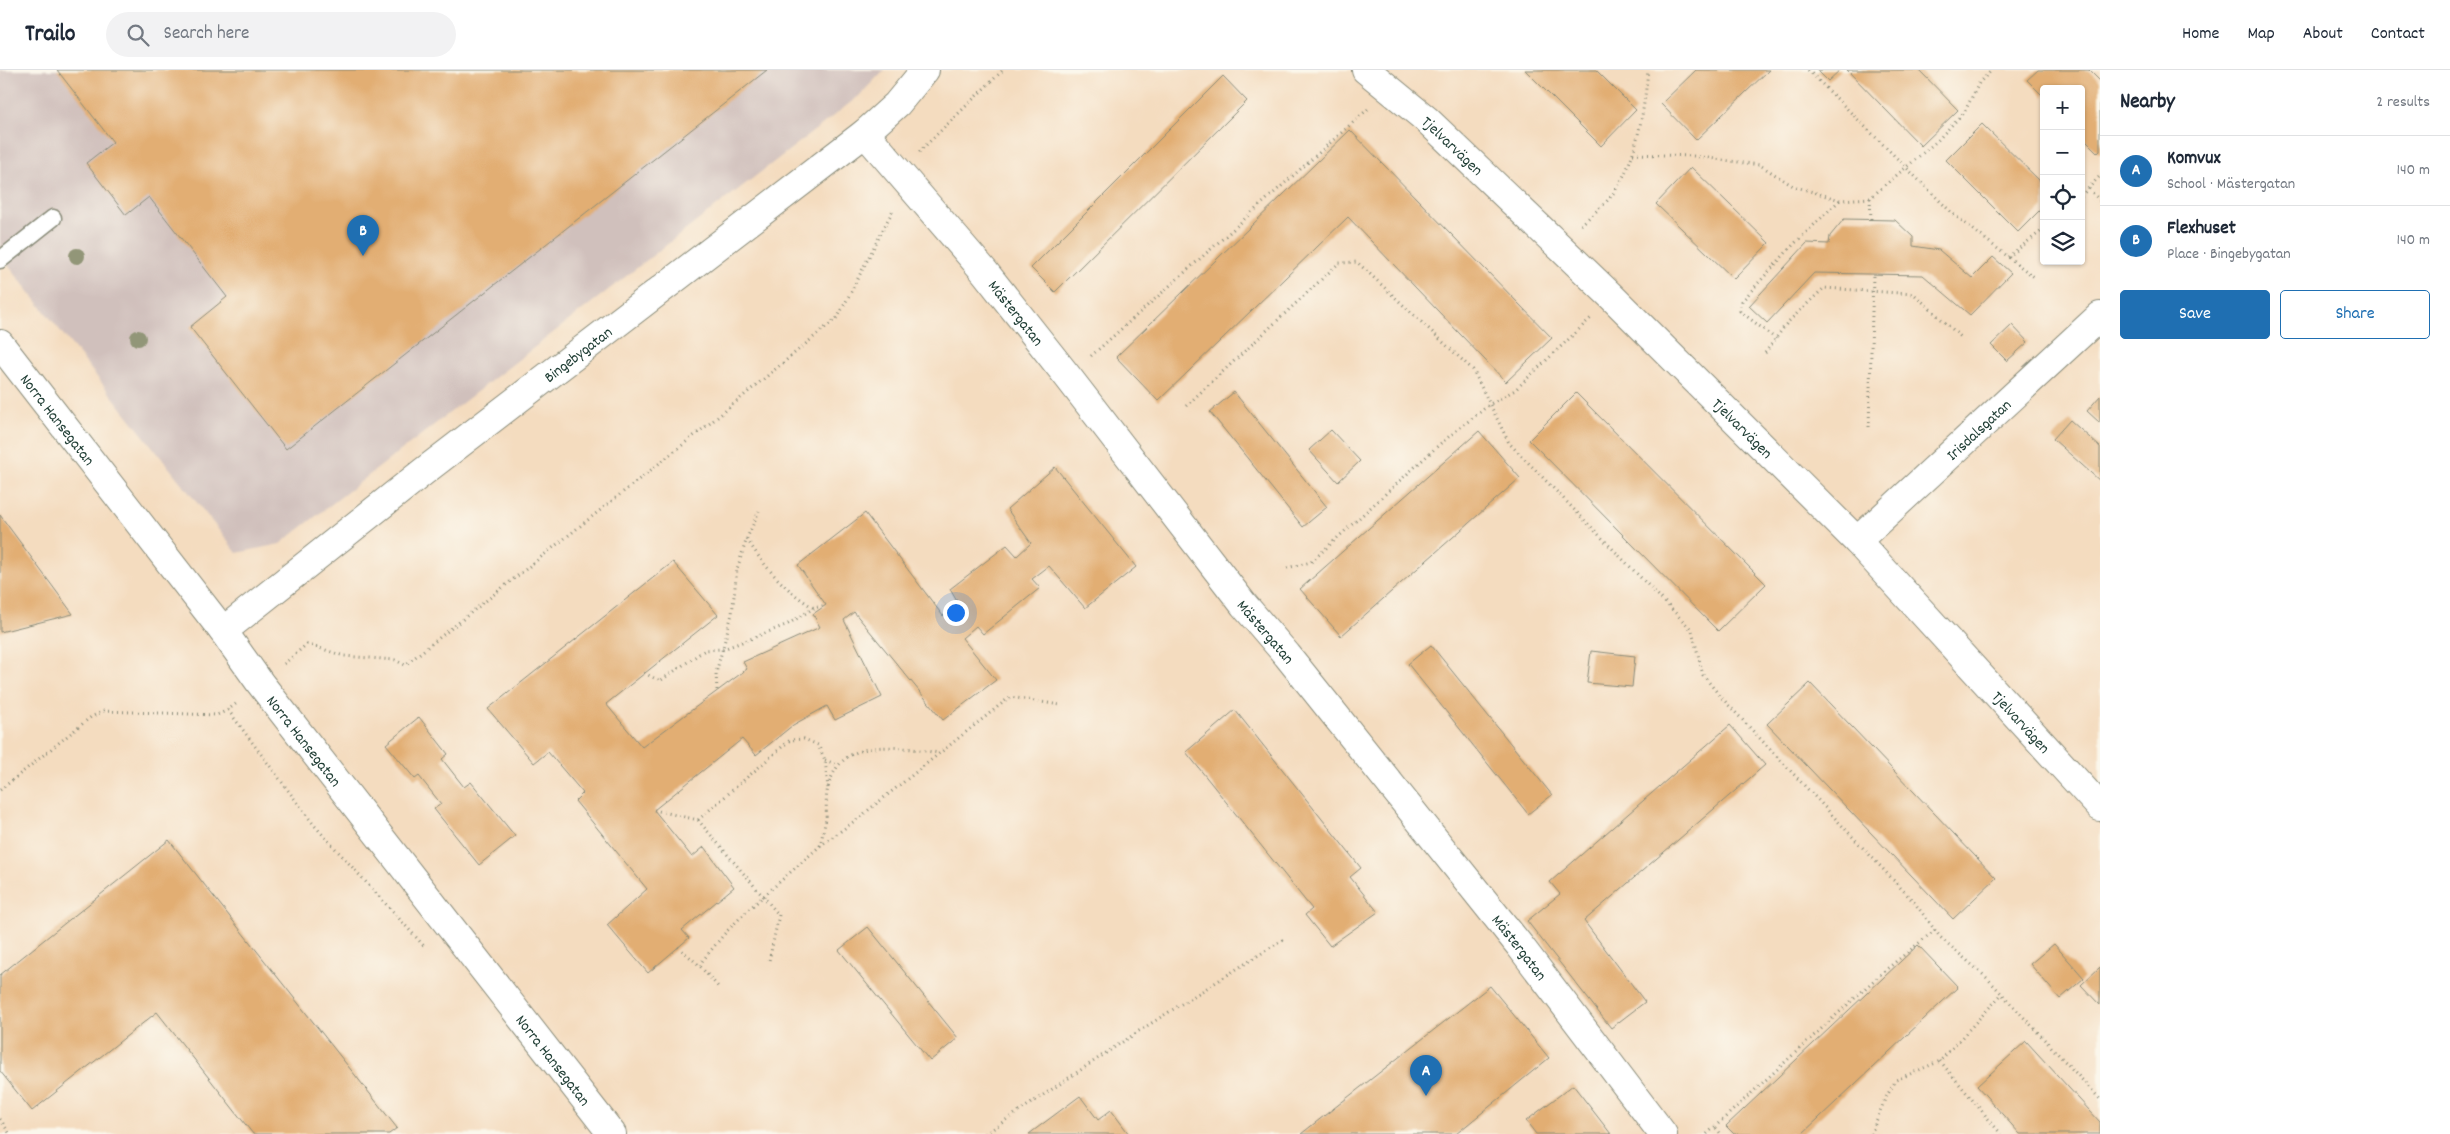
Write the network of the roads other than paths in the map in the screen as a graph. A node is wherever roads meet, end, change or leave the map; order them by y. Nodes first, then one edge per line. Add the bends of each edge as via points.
1 (925, 70) edge
2 (1366, 70) edge
3 (865, 132) junction
4 (53, 218) dead end
5 (0, 260) edge
6 (2100, 316) edge
7 (0, 344) edge
8 (1857, 541) junction
9 (223, 631) junction
10 (2100, 807) edge
11 (612, 1134) edge
12 (1663, 1134) edge

1 - 3 street, Bingebygatan via 897,104
2 - 8 street, Tjelvarvägen via 1427,120 1612,297
3 - 9 street, Bingebygatan via 423,472
3 - 12 street, Mästergatan via 984,271 1068,376 1244,605 1520,946
4 - 5 lane
6 - 8 street, Irisdalsgatan
7 - 9 street, Norra Hansegatan
8 - 10 street, Tjelvarvägen
9 - 11 street, Norra Hansegatan via 260,684

